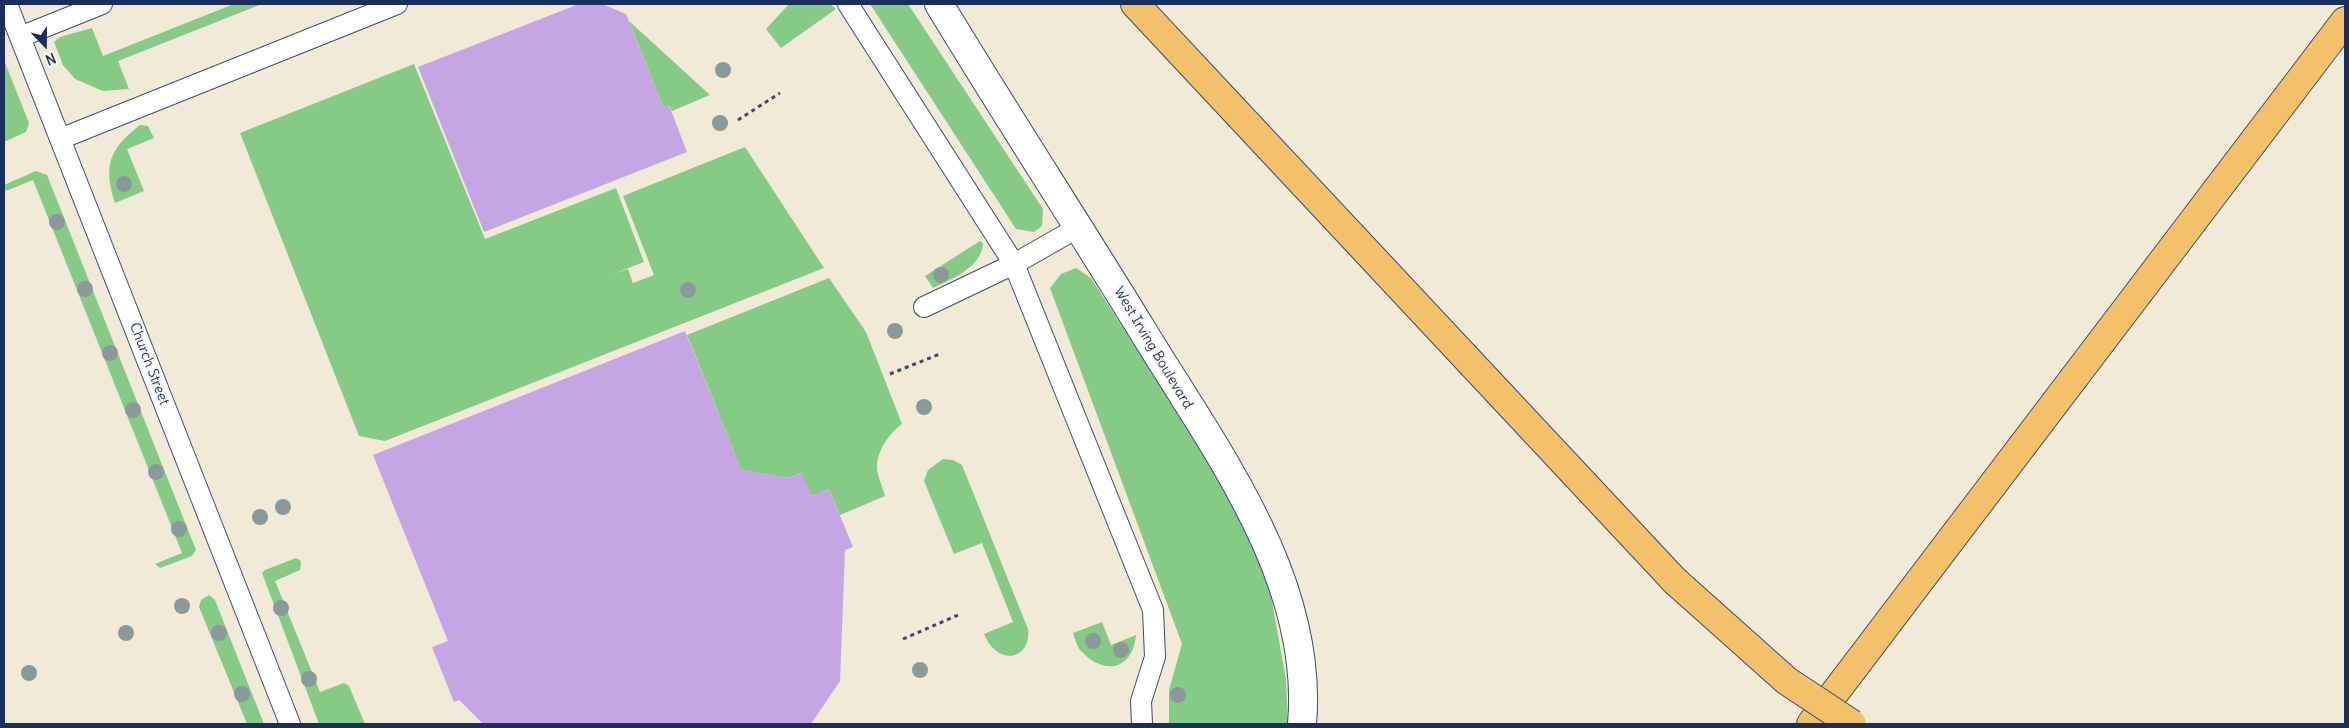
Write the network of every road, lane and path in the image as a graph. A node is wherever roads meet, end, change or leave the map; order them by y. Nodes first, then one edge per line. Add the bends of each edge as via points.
1 (7, 4) edge
2 (102, 4) edge
3 (397, 4) edge
4 (848, 4) edge
5 (939, 4) edge
6 (1135, 4) edge
7 (2345, 21) edge
8 (20, 37) junction
9 (780, 93) dead end
10 (738, 120) dead end
11 (60, 139) junction
12 (1079, 227) junction
13 (1014, 264) junction
14 (924, 307) dead end
15 (942, 353) dead end
16 (890, 374) dead end
17 (958, 616) dead end
18 (903, 639) dead end
19 (1302, 721) edge
20 (290, 724) edge
21 (1142, 724) edge
22 (1811, 724) edge
23 (1852, 724) edge

1 - 8 lane, Church Street
2 - 8 lane
3 - 11 lane
4 - 13 lane
5 - 12 street, West Irving Boulevard
6 - 23 highway, bridge via 1675,581 1787,681
7 - 22 highway
8 - 11 lane, Church Street
9 - 10 path
11 - 20 lane, Church Street
12 - 13 lane
12 - 19 street, West Irving Boulevard via 1247,502 1265,541 1283,586 1296,636 1303,678
13 - 14 lane
13 - 21 lane via 1154,610 1155,657 1140,701
15 - 16 path
17 - 18 path

